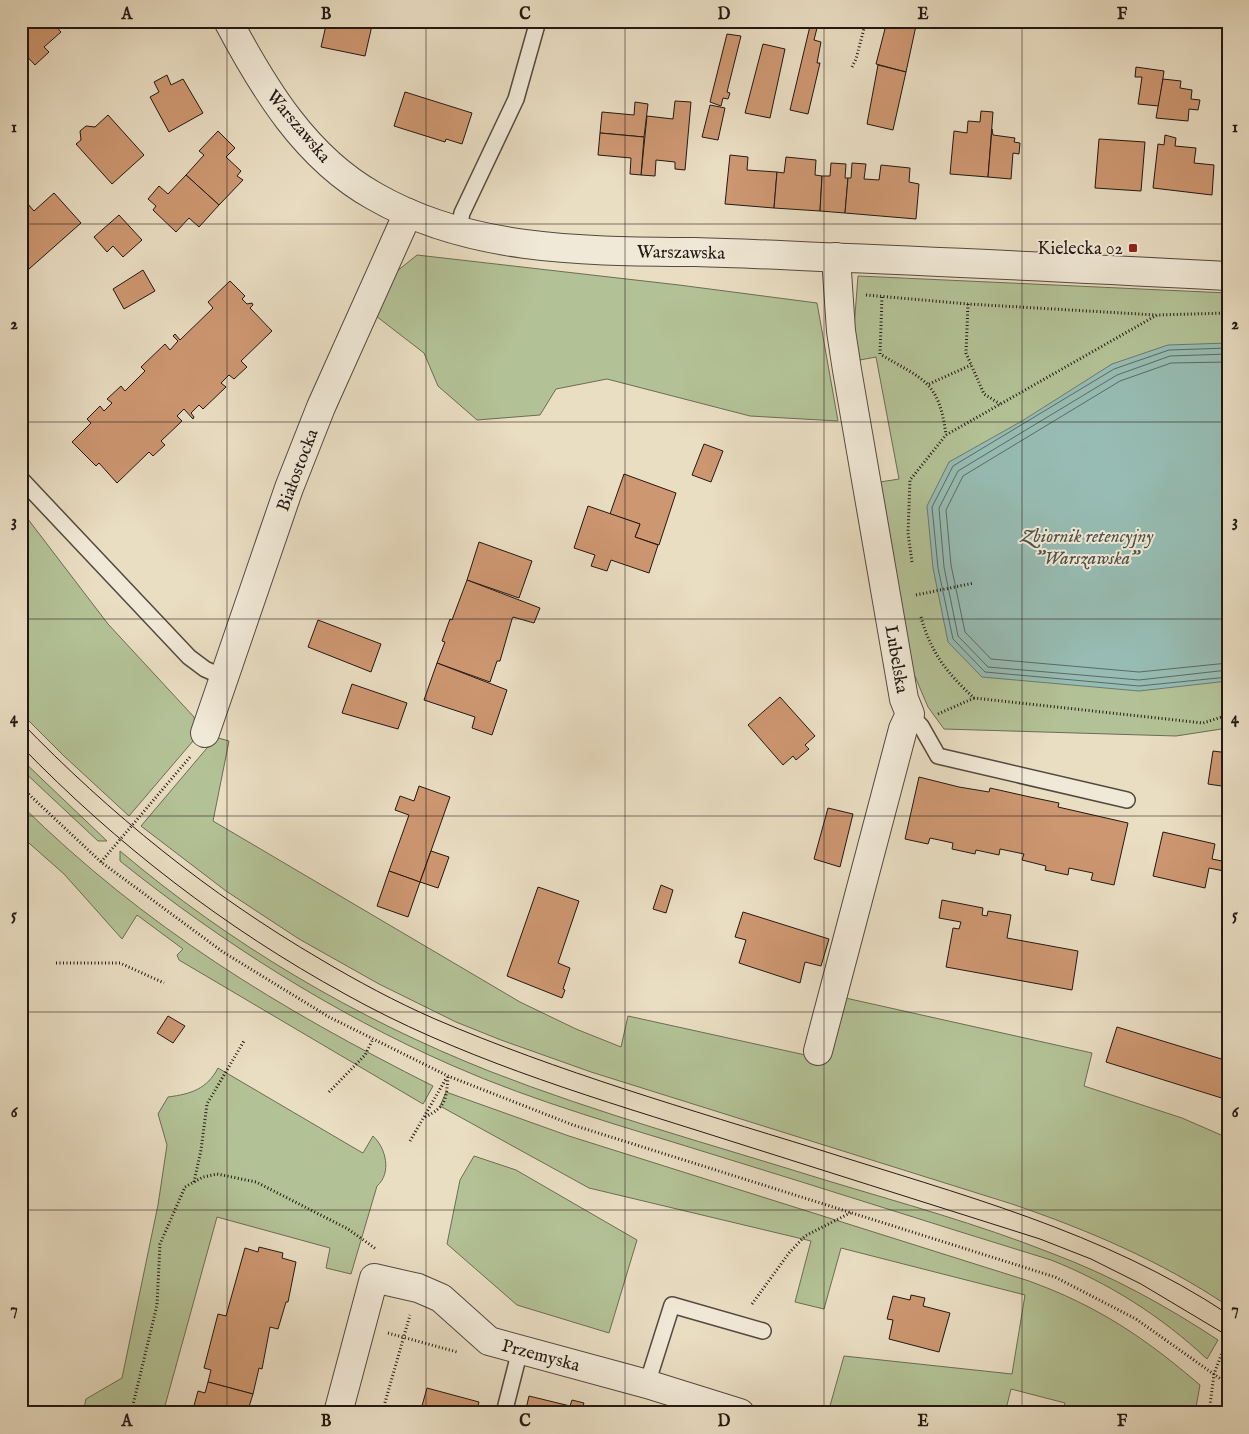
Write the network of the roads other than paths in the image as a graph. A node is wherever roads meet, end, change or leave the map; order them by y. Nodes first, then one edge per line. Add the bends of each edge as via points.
1 (228, 21) edge
2 (538, 21) edge
3 (408, 213) junction
4 (458, 232) junction
5 (836, 257) junction
6 (1228, 276) edge
7 (21, 479) edge
8 (225, 678) junction
9 (910, 714) junction
10 (204, 733) road end
11 (1127, 800) dead end
12 (818, 1051) dead end
13 (764, 1331) dead end
14 (520, 1350) junction
15 (647, 1384) junction
16 (338, 1413) edge
17 (504, 1413) edge
18 (740, 1413) edge

1 - 3 street, Warszawska via 273,98 323,159 370,194
2 - 4 lane via 516,99 462,213
3 - 4 street, Warszawska
3 - 8 street, Białostocka via 296,470
4 - 5 street, Warszawska via 550,246
5 - 6 street, Warszawska
5 - 9 street, Lubelska via 847,370 904,700
7 - 8 lane via 189,656 205,669
8 - 10 street, Białostocka
9 - 11 lane via 938,756
9 - 12 street, Lubelska via 903,730
13 - 15 lane via 672,1305
14 - 15 street, Przemyska
14 - 16 street, Przemyska via 489,1342 441,1298 418,1288 374,1278
14 - 17 lane
15 - 18 street, Przemyska

